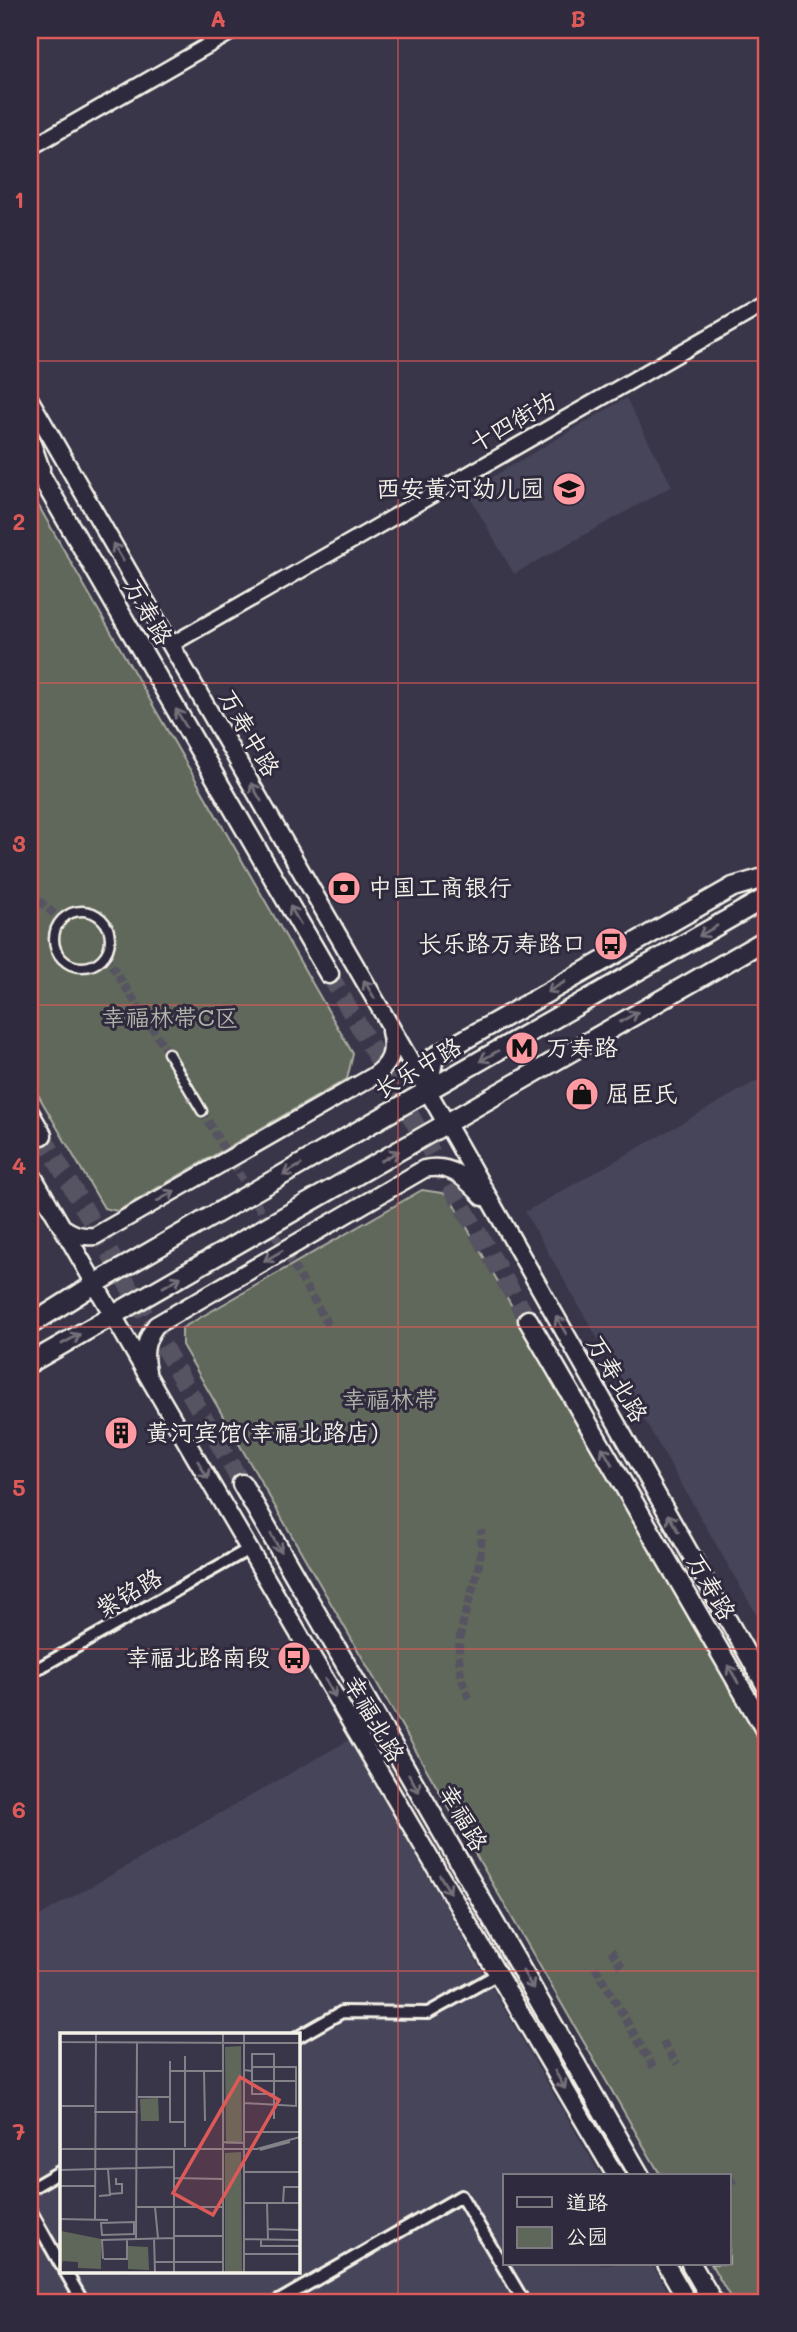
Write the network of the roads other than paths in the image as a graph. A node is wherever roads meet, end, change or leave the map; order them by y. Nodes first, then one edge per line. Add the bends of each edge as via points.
1 (235, 30) edge
2 (30, 148) edge
3 (767, 303) edge
4 (30, 400) edge
5 (30, 438) edge
6 (30, 457) edge
7 (48, 488) junction
8 (172, 644) junction
9 (767, 877) edge
10 (767, 897) edge
11 (55, 932) joint
12 (767, 939) edge
13 (329, 974) tunnel mouth
14 (389, 1024) junction
15 (168, 1054) tunnel mouth
16 (427, 1091) junction
17 (202, 1111) tunnel mouth
18 (30, 1114) edge
19 (446, 1123) junction
20 (42, 1135) tunnel mouth
21 (30, 1171) edge
22 (496, 1211) junction
23 (61, 1226) junction
24 (95, 1284) junction
25 (48, 1313) junction
26 (113, 1316) junction
27 (30, 1317) edge
28 (528, 1320) tunnel mouth
29 (30, 1325) edge
30 (30, 1363) edge
31 (149, 1378) junction
32 (242, 1484) tunnel mouth
33 (249, 1549) junction
34 (30, 1673) edge
35 (767, 1689) edge
36 (767, 1733) edge
37 (498, 1974) junction
38 (299, 2036) edge
39 (60, 2172) edge
40 (615, 2174) edge
41 (639, 2174) edge
42 (30, 2189) edge
43 (30, 2210) edge
44 (60, 2263) edge
45 (667, 2266) edge
46 (692, 2266) edge
47 (66, 2272) edge
48 (83, 2302) edge
49 (276, 2302) edge
50 (524, 2302) edge
51 (688, 2302) edge
52 (713, 2302) edge

1 - 2 street
3 - 8 street, 十四街坊
8 -> 4 main road, 万寿中路
5 - 7 main road
6 - 7 main road, 万寿路
13 -> 7 main road, 万寿路
14 -> 8 main road, 万寿中路
9 -> 16 main road via 733,887 435,1056
10 -> 16 main road, 长乐中路
11 - 11 street via 56,951 71,965 90,966 110,948 106,922 91,911 65,915
19 -> 12 main road
14 - 16 main road, 万寿中路
23 -> 14 main road via 83,1237 94,1236 372,1077 392,1056
15 - 17 street
16 - 19 main road, 万寿北路
16 -> 24 main road, 长乐中路
18 - 20 main road
19 - 22 main road, 万寿北路
26 -> 19 main road
21 - 23 main road, 幸福北路
22 -> 31 main road via 448,1168 424,1169 156,1325 145,1347
35 -> 22 main road, 万寿北路
23 - 24 main road, 幸福北路
24 - 25 main road, 长乐中路
24 - 26 main road, 幸福北路
25 - 27 street
25 - 29 main road, 长乐中路
30 -> 26 main road
26 - 31 main road, 幸福北路
36 -> 28 main road, 万寿路
31 -> 33 main road, 幸福北路
32 -> 41 main road, 幸福路
33 - 34 street, 紫铭路
33 -> 37 main road, 幸福北路
37 - 38 street via 428,2013 342,2012
37 -> 40 main road, 幸福北路
39 - 42 street
43 - 44 street
45 - 51 main road
46 - 52 main road
47 - 48 street
49 - 50 street via 461,2196

